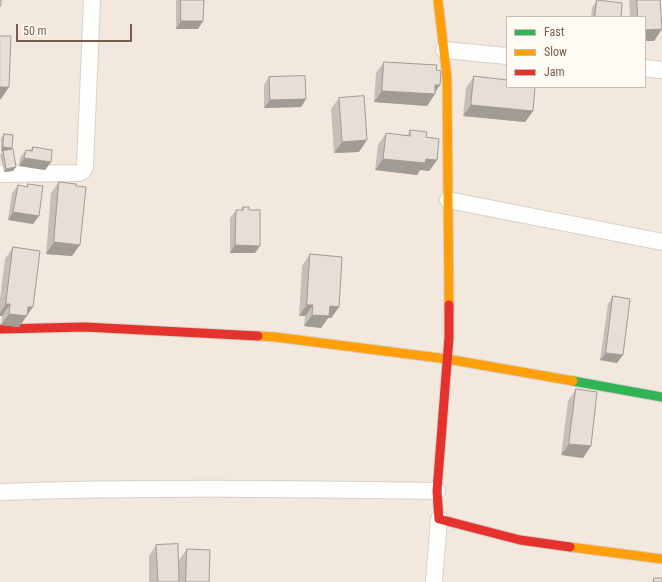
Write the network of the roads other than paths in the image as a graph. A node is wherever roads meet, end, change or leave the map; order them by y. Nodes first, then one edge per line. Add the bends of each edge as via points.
1 (92, 0) edge
2 (438, 0) edge
3 (444, 50) junction
4 (506, 56) edge
5 (646, 68) edge
6 (662, 70) edge
7 (0, 174) edge
8 (448, 200) junction
9 (662, 242) edge
10 (0, 329) edge
11 (447, 359) junction
12 (662, 397) edge
13 (437, 491) junction
14 (0, 492) edge
15 (439, 519) junction
16 (662, 559) edge
17 (434, 582) edge

1 - 7 street via 83,171
2 - 3 street
3 - 4 street
3 - 8 street via 447,78
5 - 6 street
8 - 9 street
8 - 11 street
10 - 11 street via 85,327 275,336
11 - 12 street
11 - 13 street
13 - 14 street via 102,489
13 - 15 street
15 - 16 street via 520,540
15 - 17 street

